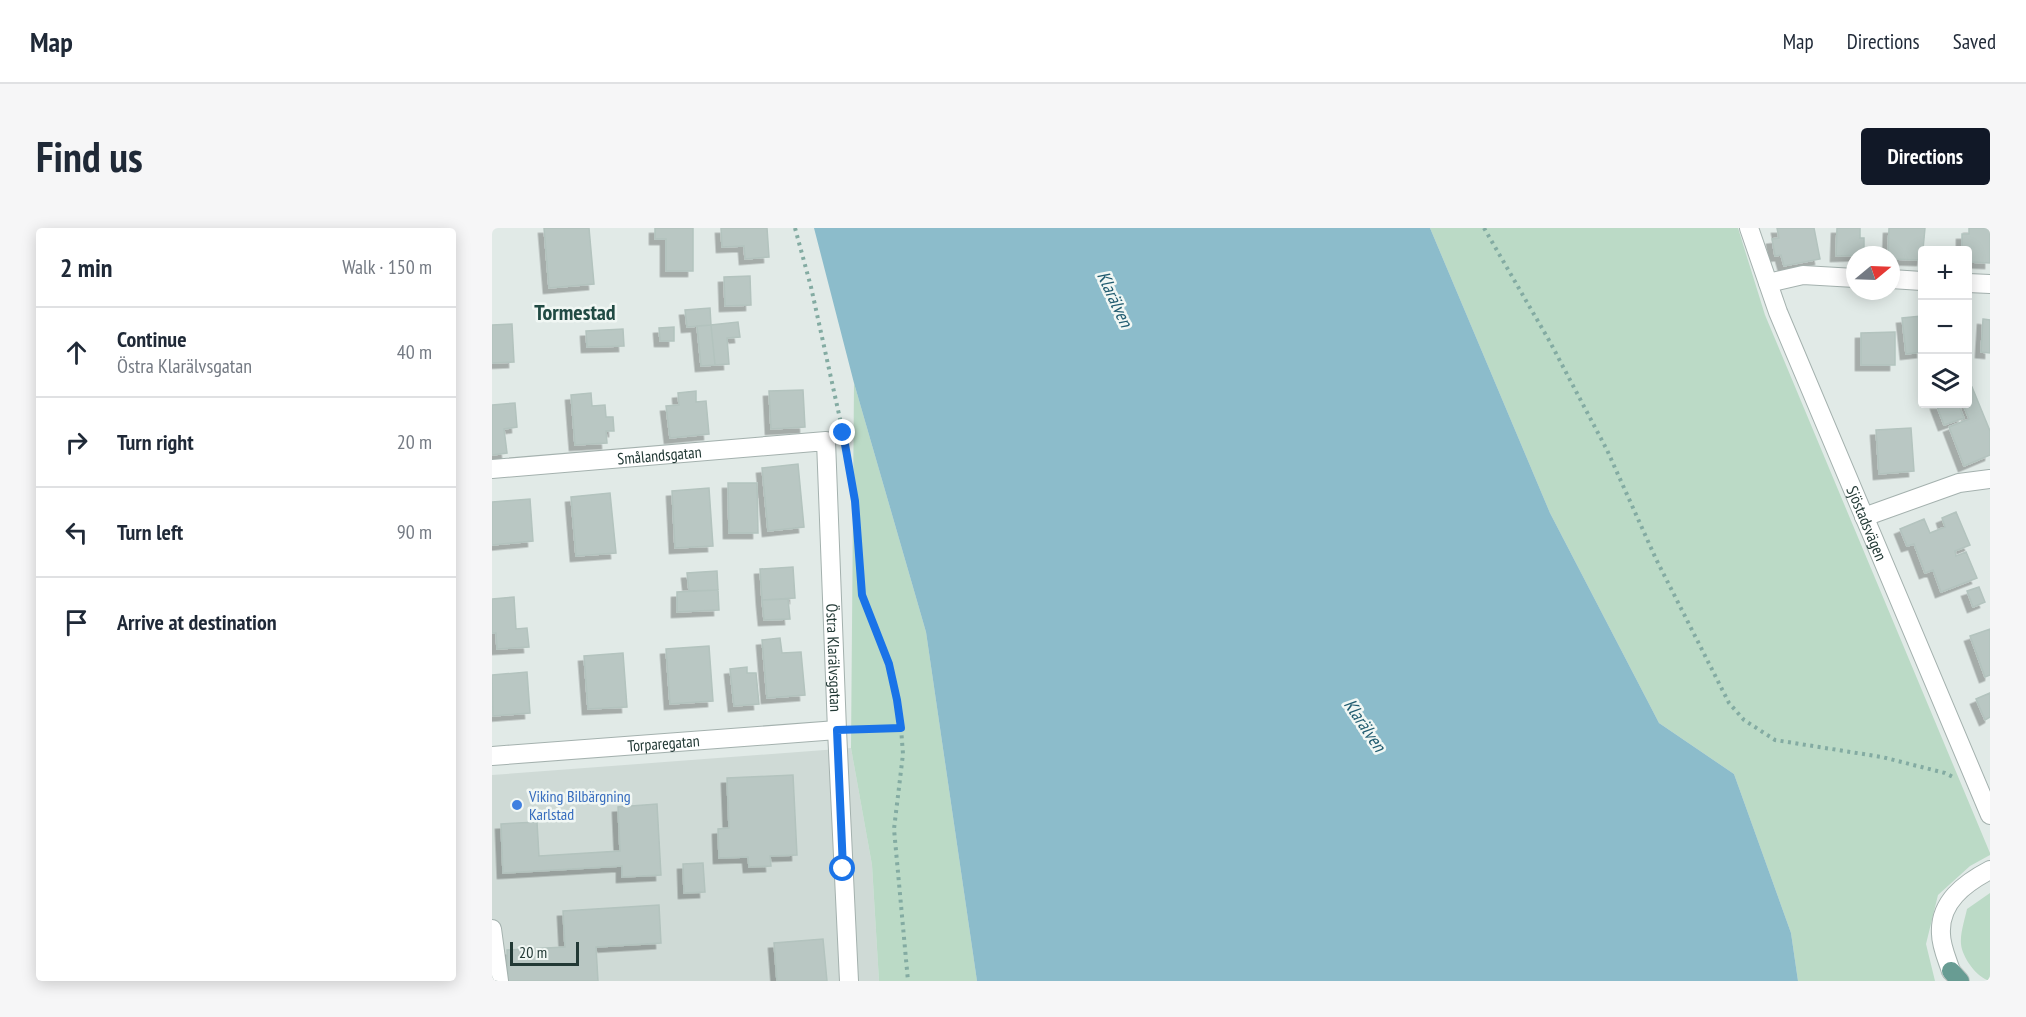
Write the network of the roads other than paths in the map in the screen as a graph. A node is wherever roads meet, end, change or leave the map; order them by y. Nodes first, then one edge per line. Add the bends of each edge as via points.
1 (1749, 228) edge
2 (1846, 277) edge
3 (1900, 280) edge
4 (1918, 281) edge
5 (1768, 283) junction
6 (1972, 283) edge
7 (1990, 284) edge
8 (826, 441) joint
9 (492, 469) edge
10 (1990, 479) edge
11 (1864, 517) junction
12 (837, 730) junction
13 (492, 756) edge
14 (1990, 815) edge
15 (1990, 870) edge
16 (492, 929) edge
17 (1954, 978) edge
18 (499, 981) edge
19 (849, 981) edge

1 - 5 street, Sjöstadsvägen
2 - 5 street via 1803,275
3 - 4 street
5 - 11 street, Sjöstadsvägen
6 - 7 street
8 - 9 street, Smålandsgatan
8 - 12 street, Östra Klarälvsgatan
10 - 11 street via 1959,483
11 - 14 street, Sjöstadsvägen
12 - 13 street, Torparegatan
12 - 19 street, Östra Klarälvsgatan
15 - 17 street via 1964,885 1944,911 1940,932
16 - 18 street

